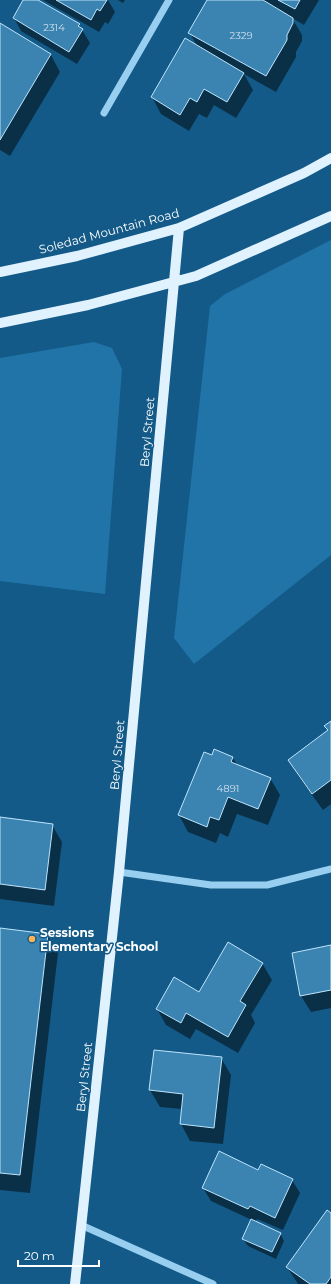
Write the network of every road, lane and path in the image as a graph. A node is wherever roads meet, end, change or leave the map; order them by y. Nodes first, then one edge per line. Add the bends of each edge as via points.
1 (169, 0) edge
2 (104, 113) dead end
3 (331, 158) edge
4 (331, 216) edge
5 (179, 228) junction
6 (0, 272) edge
7 (174, 282) junction
8 (0, 323) edge
9 (331, 869) edge
10 (119, 872) junction
11 (81, 1225) junction
12 (74, 1284) edge
13 (213, 1284) edge

1 - 2 street
3 - 5 main road, Soledad Mountain Road via 304,173
4 - 7 main road via 196,276
5 - 6 main road, Soledad Mountain Road via 77,256
5 - 7 main road, Beryl Street
7 - 8 main road via 88,305
7 - 10 main road, Beryl Street
9 - 10 street via 267,885 211,885
10 - 11 main road, Beryl Street
11 - 12 main road, Beryl Street
11 - 13 street

